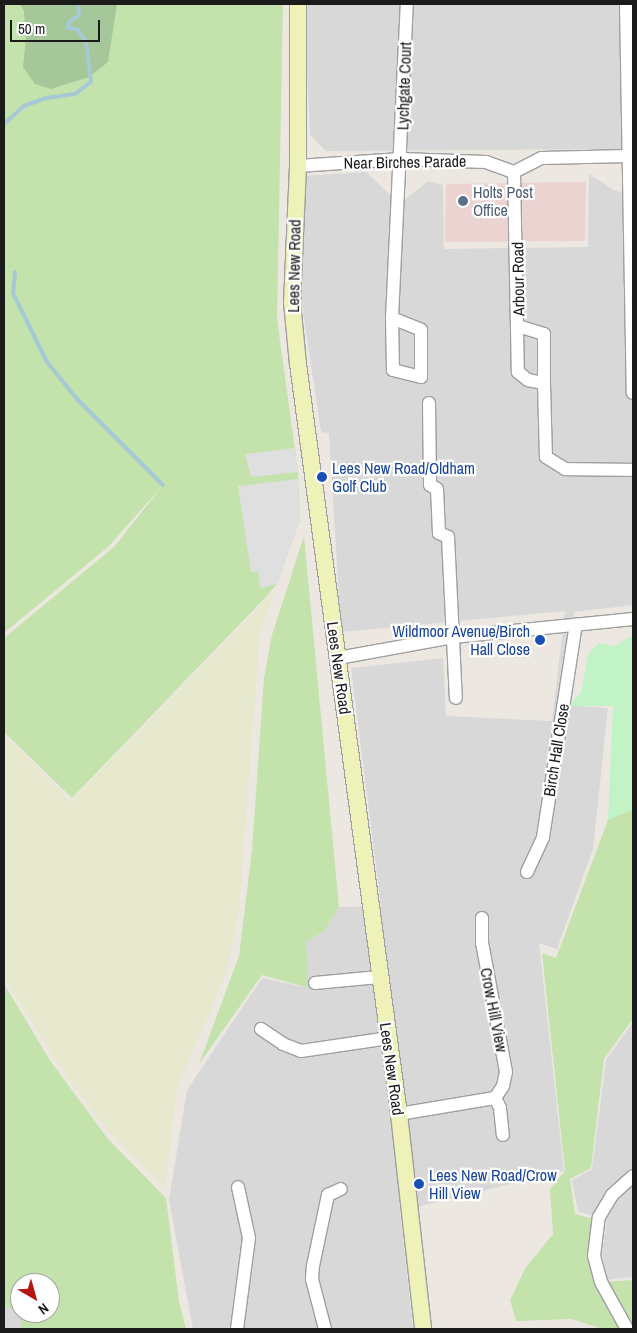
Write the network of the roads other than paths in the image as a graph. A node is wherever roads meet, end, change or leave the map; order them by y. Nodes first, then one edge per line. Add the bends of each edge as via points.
1 (298, 4) edge
2 (407, 4) edge
3 (626, 4) edge
4 (628, 156) junction
5 (401, 159) junction
6 (298, 166) junction
7 (514, 172) junction
8 (631, 211) edge
9 (631, 238) edge
10 (392, 318) junction
11 (518, 326) junction
12 (544, 383) junction
13 (633, 393) edge
14 (429, 403) dead end
15 (633, 470) edge
16 (633, 619) edge
17 (576, 625) junction
18 (453, 637) junction
19 (338, 658) junction
20 (456, 698) dead end
21 (527, 872) dead end
22 (482, 918) dead end
23 (379, 977) junction
24 (315, 983) dead end
25 (261, 1029) dead end
26 (389, 1038) junction
27 (495, 1098) junction
28 (399, 1114) junction
29 (503, 1135) dead end
30 (633, 1176) edge
31 (238, 1186) dead end
32 (341, 1189) dead end
33 (236, 1329) edge
34 (325, 1329) edge
35 (423, 1329) edge
36 (627, 1329) edge

1 - 6 street, Lees New Road
2 - 5 street, Lychgate Court
3 - 4 street
4 - 7 street via 542,158
4 - 8 street
5 - 6 street, Near Birches Parade
5 - 7 street, Near Birches Parade via 486,162
5 - 10 street, Lychgate Court
6 - 19 street, Lees New Road via 292,302 308,448
7 - 11 street, Arbour Road
8 - 9 street
9 - 13 street
10 - 10 street, Lychgate Court via 421,330 421,377 393,370
11 - 12 street, Arbour Road via 518,372 528,380
11 - 12 street, Arbour Road via 544,334
12 - 15 street, Arbour Road via 546,457 565,469
14 - 18 street via 430,485 437,489 439,533 448,537
16 - 17 street
17 - 18 street
17 - 21 street, Birch Hall Close via 543,837
18 - 19 street
18 - 20 street
19 - 23 street, Lees New Road
22 - 27 street, Crow Hill View via 482,943 506,1072 503,1086
23 - 24 street
23 - 26 street, Lees New Road
25 - 26 street via 283,1044 301,1051
26 - 28 street, Lees New Road
27 - 28 street
27 - 29 street via 500,1108
28 - 35 street, Lees New Road
30 - 36 street via 612,1195 599,1217 594,1256 601,1282
31 - 33 street via 248,1238
32 - 34 street via 328,1195 312,1266 312,1279

